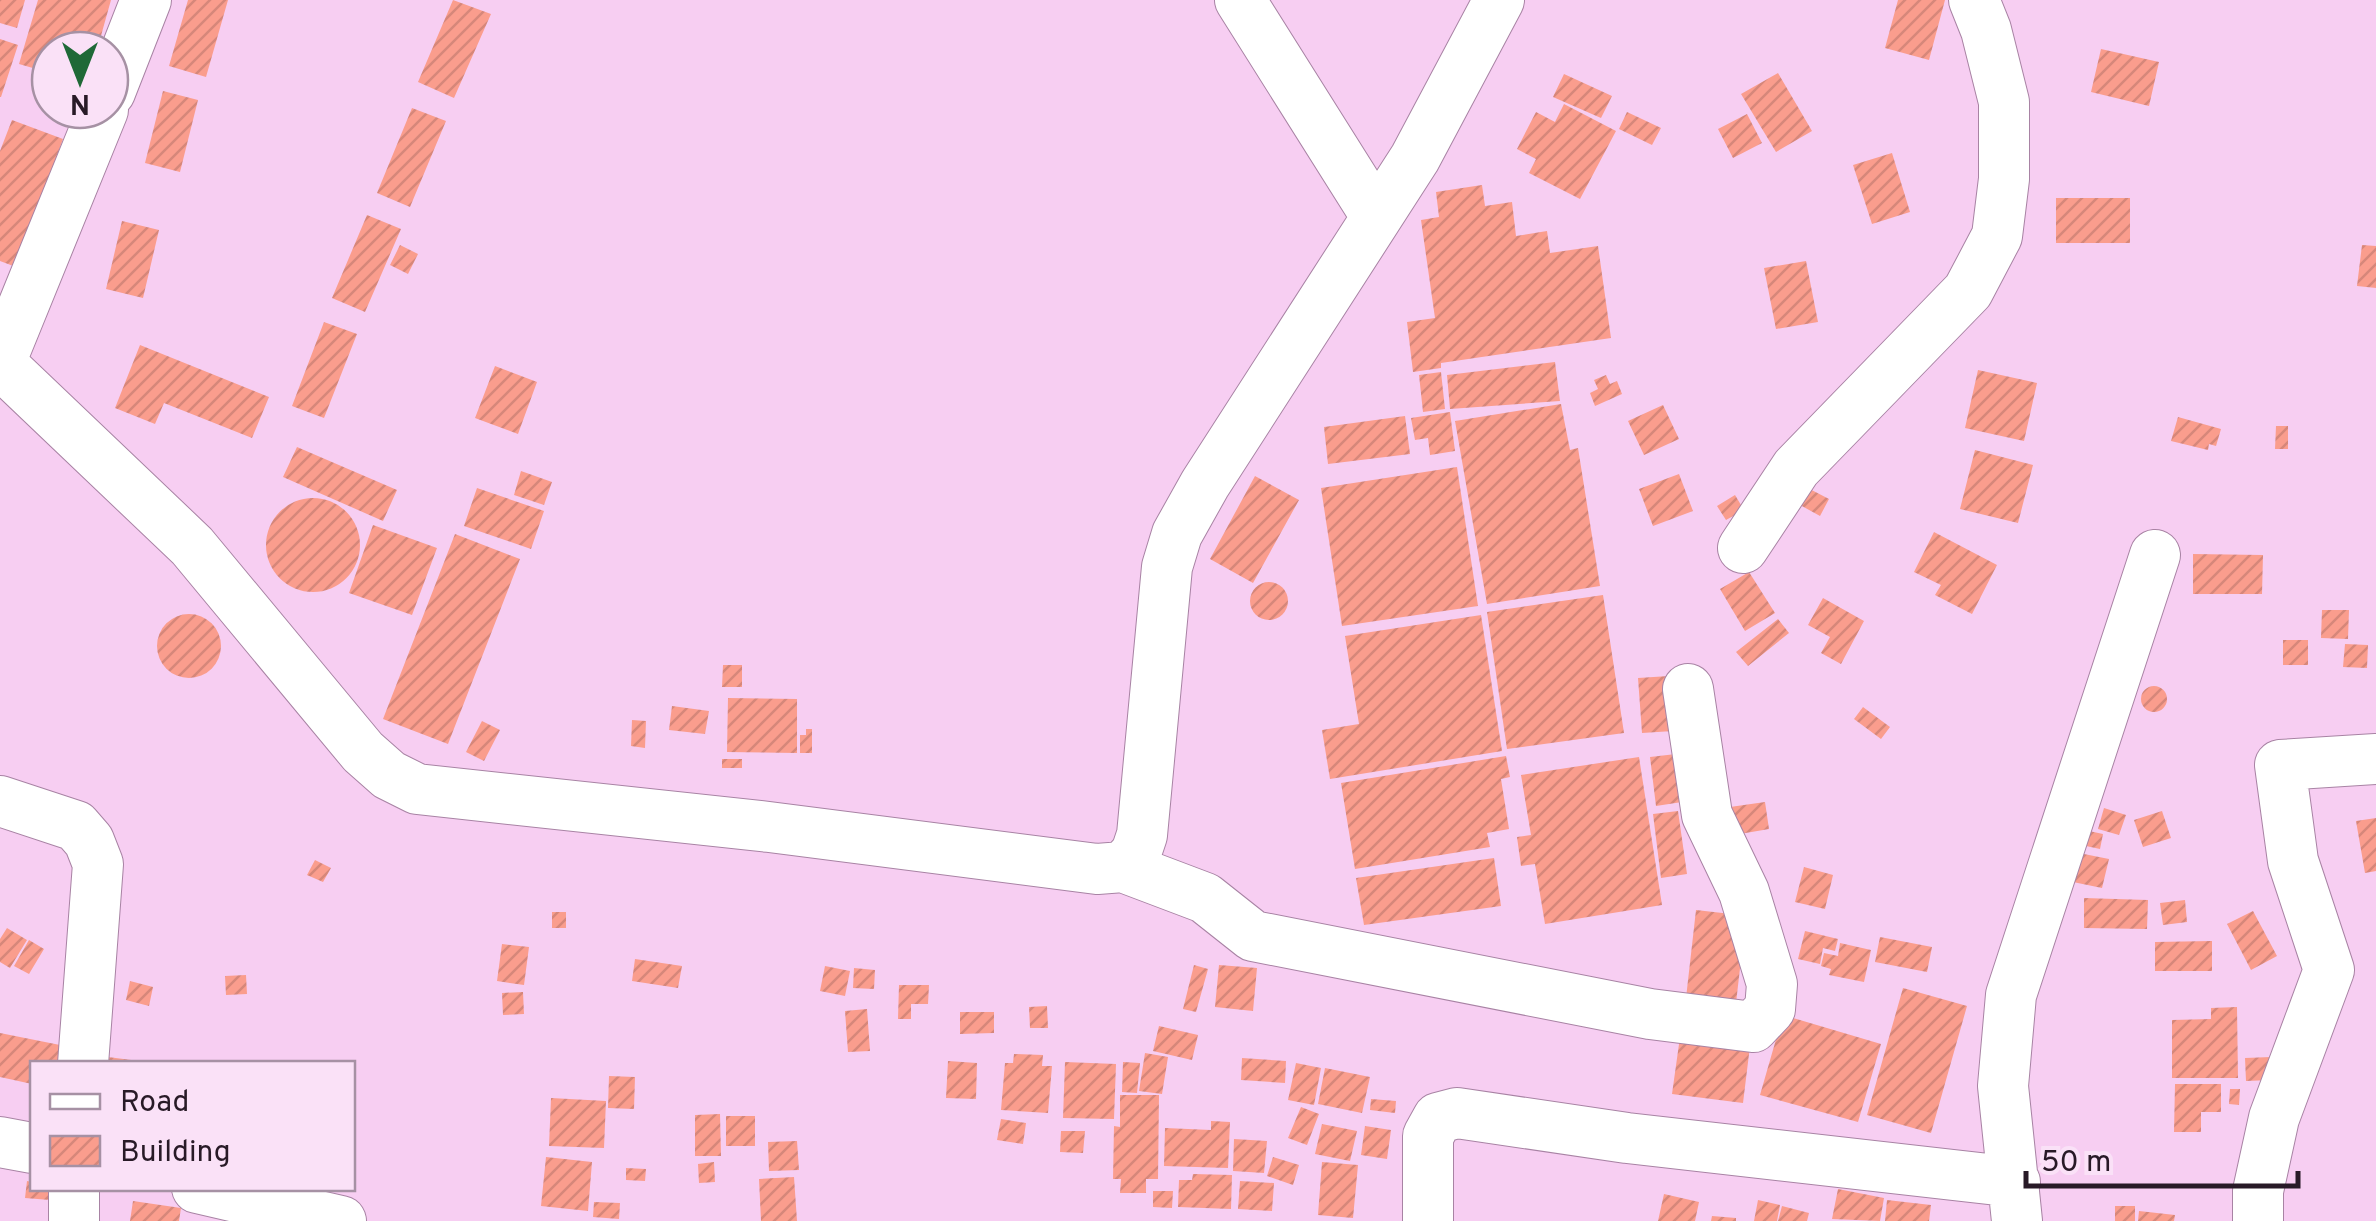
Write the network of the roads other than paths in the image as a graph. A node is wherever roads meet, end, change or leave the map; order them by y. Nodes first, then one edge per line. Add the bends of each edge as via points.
1 (146, 0) edge
2 (1240, 0) edge
3 (1499, 0) edge
4 (1974, 0) edge
5 (130, 41) edge
6 (95, 130) edge
7 (1376, 216) junction
8 (1743, 548) dead end
9 (2156, 556) dead end
10 (1688, 689) dead end
11 (2376, 760) edge
12 (0, 802) edge
13 (1123, 867) junction
14 (83, 1061) edge
15 (0, 1142) edge
16 (30, 1148) edge
17 (74, 1191) edge
18 (210, 1191) edge
19 (2016, 1201) edge
20 (74, 1221) edge
21 (341, 1221) edge
22 (1428, 1221) edge
23 (2258, 1221) edge

1 - 5 street
2 - 7 street
3 - 7 street via 1415,158
4 - 8 street via 2004,102 1997,236 1968,291 1796,468
6 - 13 street via 0,363 192,546 389,776 416,789
7 - 13 street via 1205,484 1171,551 1142,835
9 - 19 street via 2011,995 2002,1086
10 - 13 street via 1707,815 1744,892 1772,984 1770,1009 1754,1027 1650,1014 1253,936 1205,898
11 - 23 street via 2280,764 2293,861 2330,970 2274,1118
12 - 14 street via 76,826 98,864
15 - 16 street
17 - 20 street
18 - 21 street
19 - 22 street via 1457,1113 1438,1118 1428,1136

